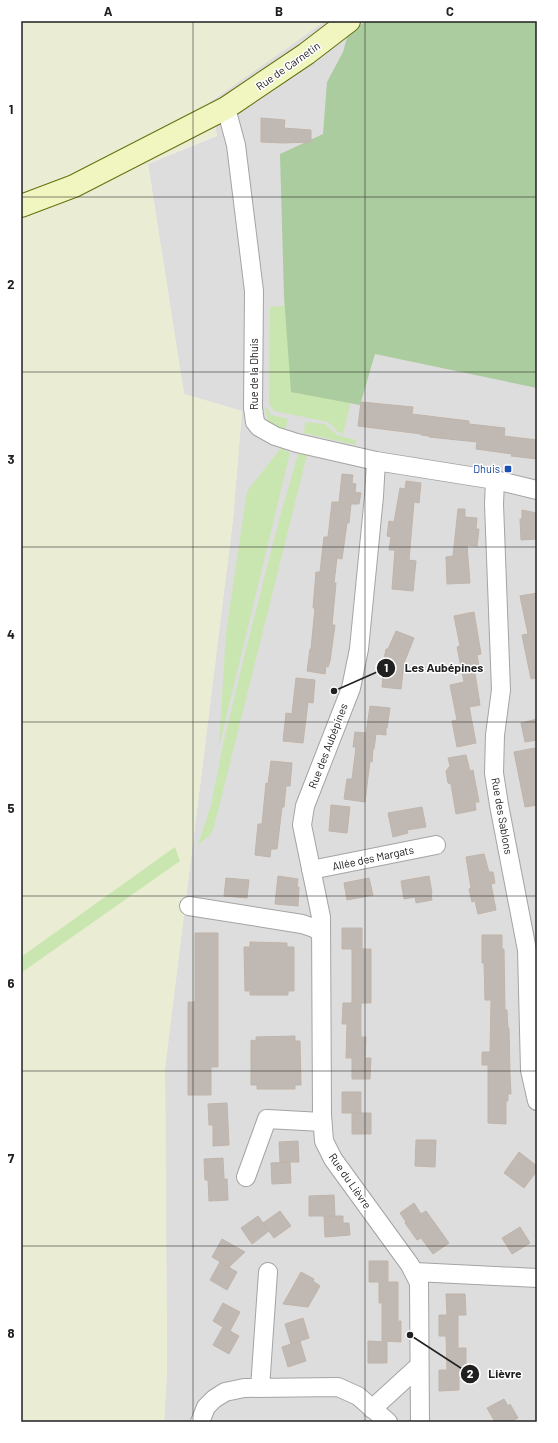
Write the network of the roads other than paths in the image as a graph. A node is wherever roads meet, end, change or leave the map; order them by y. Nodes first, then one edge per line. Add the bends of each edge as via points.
1 (349, 21) edge
2 (226, 108) junction
3 (21, 206) edge
4 (376, 461) junction
5 (495, 480) junction
6 (537, 490) edge
7 (436, 845) dead end
8 (311, 870) junction
9 (189, 906) dead end
10 (321, 933) junction
11 (537, 1101) edge
12 (322, 1122) junction
13 (246, 1177) dead end
14 (268, 1272) dead end
15 (414, 1272) junction
16 (537, 1278) edge
17 (420, 1366) junction
18 (260, 1388) junction
19 (372, 1408) junction
20 (200, 1422) edge
21 (388, 1422) edge
22 (420, 1422) edge

1 - 2 street, Rue de Carnetin via 306,54
2 - 3 street, Rue de Carnetin via 74,186
2 - 4 street, Rue de la Dhuis via 236,145 254,291 255,422 274,436
4 - 5 street, Rue de la Dhuis
4 - 8 street, Rue des Aubépines via 357,656 351,688 305,806 302,825
5 - 6 street, Rue de la Dhuis
5 - 11 street, Rue des Sablons via 494,519 501,690 495,736 494,774 527,950 530,1070
7 - 8 street, Allée des Margats
8 - 10 street, Rue des Aubépines via 321,917
9 - 10 street via 302,924
10 - 12 street, Rue du Lièvre
12 - 13 street via 267,1119
12 - 15 street, Rue du Lièvre via 324,1141 333,1159
14 - 18 street
15 - 16 street
15 - 17 street, Rue du Lièvre via 420,1292
17 - 19 street
17 - 22 street, Rue du Lièvre
18 - 19 street via 338,1387 358,1396
18 - 20 street via 225,1392 206,1407
19 - 21 street

